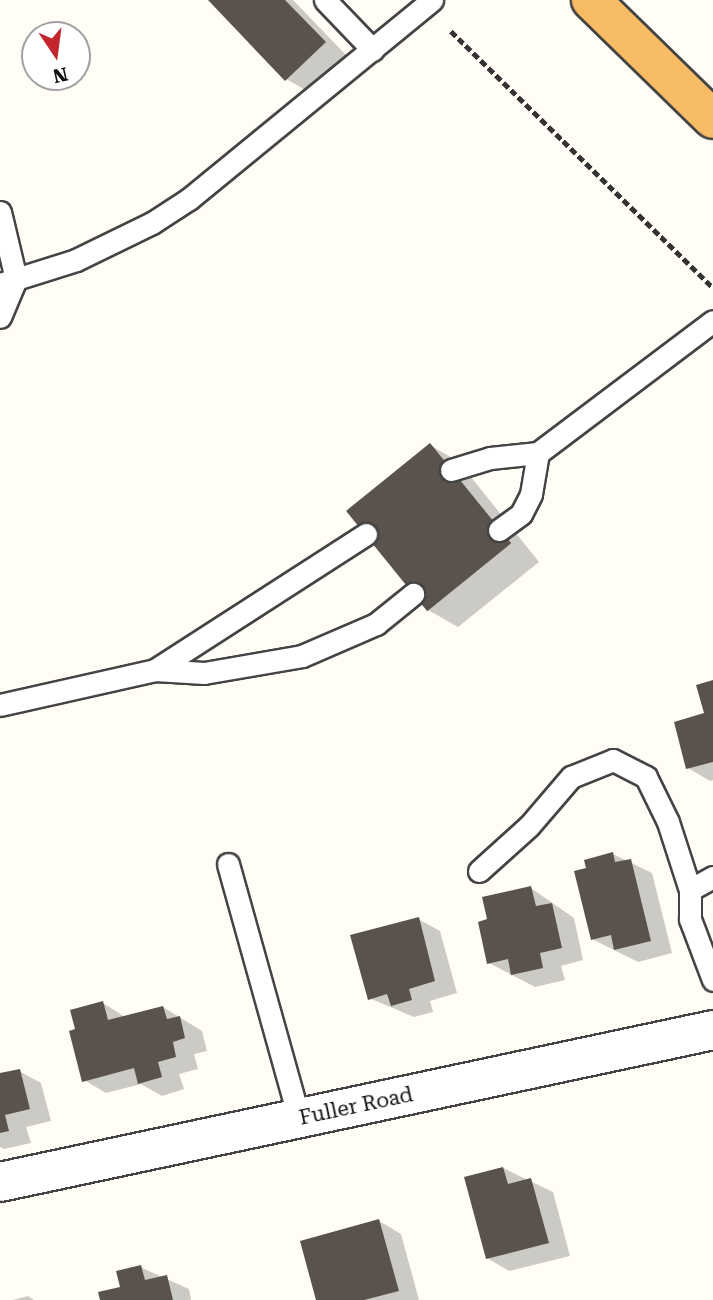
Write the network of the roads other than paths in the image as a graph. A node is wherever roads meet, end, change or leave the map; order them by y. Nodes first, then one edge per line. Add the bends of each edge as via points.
1 (325, 0) edge
2 (429, 3) edge
3 (602, 4) edge
4 (373, 50) junction
5 (713, 119) edge
6 (0, 212) edge
7 (8, 282) edge
8 (0, 317) edge
9 (713, 321) edge
10 (538, 453) junction
11 (451, 470) dead end
12 (499, 530) dead end
13 (366, 534) dead end
14 (413, 594) dead end
15 (155, 670) junction
16 (0, 705) edge
17 (228, 864) dead end
18 (479, 871) dead end
19 (713, 877) edge
20 (690, 890) junction
21 (713, 979) edge
22 (713, 1030) edge
23 (299, 1118) junction
24 (0, 1182) edge

1 - 4 lane
2 - 4 lane
3 - 5 highway
4 - 7 lane via 221,176 161,217 76,260
6 - 7 lane
7 - 8 lane
9 - 10 lane
10 - 11 lane via 489,458
10 - 12 lane via 531,494 521,514
13 - 15 lane
14 - 15 lane via 376,624 302,656 204,673
15 - 16 lane
17 - 23 lane
18 - 20 lane via 529,826 571,777 612,760 646,777 668,822
19 - 20 lane
20 - 21 lane via 690,919
22 - 23 street, Fuller Road
23 - 24 street, Fuller Road

